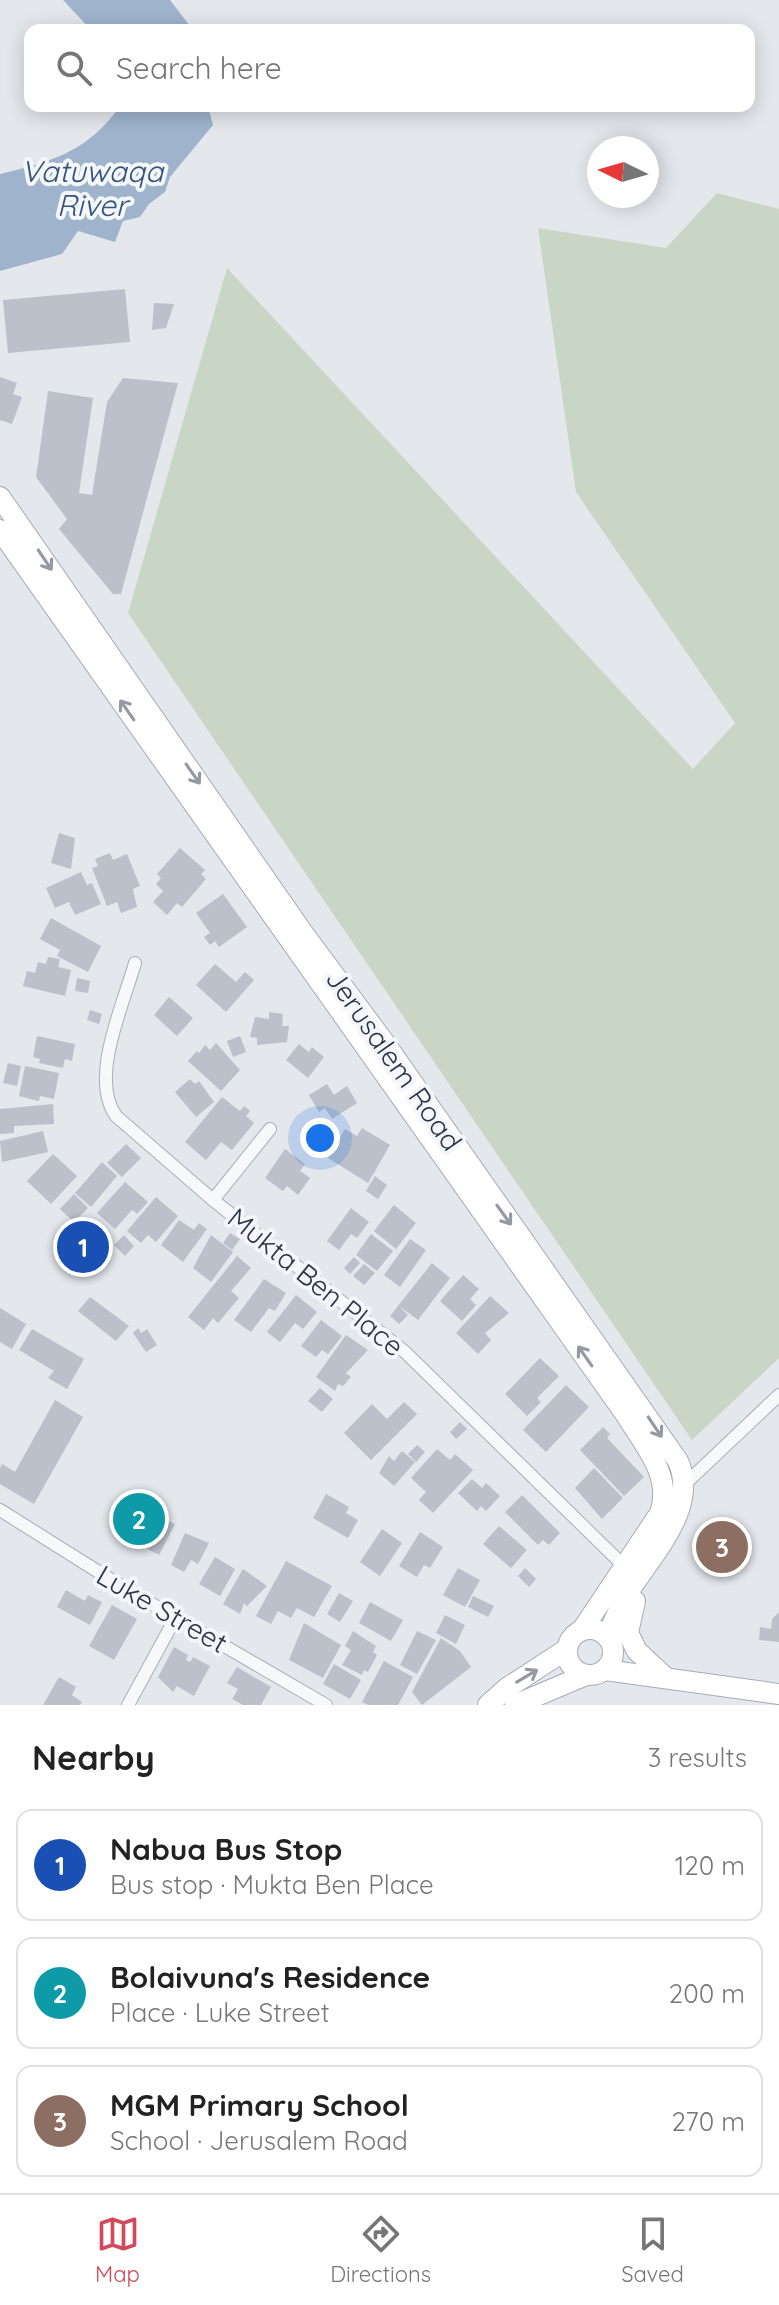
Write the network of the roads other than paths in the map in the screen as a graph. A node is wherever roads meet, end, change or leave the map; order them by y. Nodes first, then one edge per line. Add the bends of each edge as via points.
1 (0, 497) edge
2 (0, 530) edge
3 (135, 963) dead end
4 (270, 1129) dead end
5 (213, 1200) junction
6 (779, 1395) edge
7 (675, 1490) junction
8 (0, 1510) edge
9 (661, 1543) junction
10 (625, 1567) junction
11 (176, 1617) junction
12 (582, 1630) junction
13 (610, 1643) junction
14 (567, 1649) junction
15 (596, 1672) junction
16 (665, 1677) junction
17 (779, 1694) edge
18 (128, 1705) edge
19 (326, 1705) edge
20 (488, 1705) edge
21 (515, 1705) edge

1 -> 7 main road, Jerusalem Road via 678,1461
7 -> 2 main road, Jerusalem Road
3 - 5 street, Mukta Ben Place via 105,1068 106,1102
4 - 5 street
5 - 10 street, Mukta Ben Place via 405,1352
6 - 7 street
7 - 9 main road via 677,1515
7 - 10 main road
8 - 11 street, Luke Street
9 - 13 main road via 626,1595
9 - 16 main road via 628,1633 637,1651
10 - 12 main road
11 - 18 street
11 - 19 street, Luke Street
12 - 13 main road via 596,1630
12 - 14 main road
13 - 15 main road
13 - 16 main road
14 - 15 main road via 572,1666
20 -> 14 main road
15 - 16 main road
15 - 21 main road
16 - 17 main road

